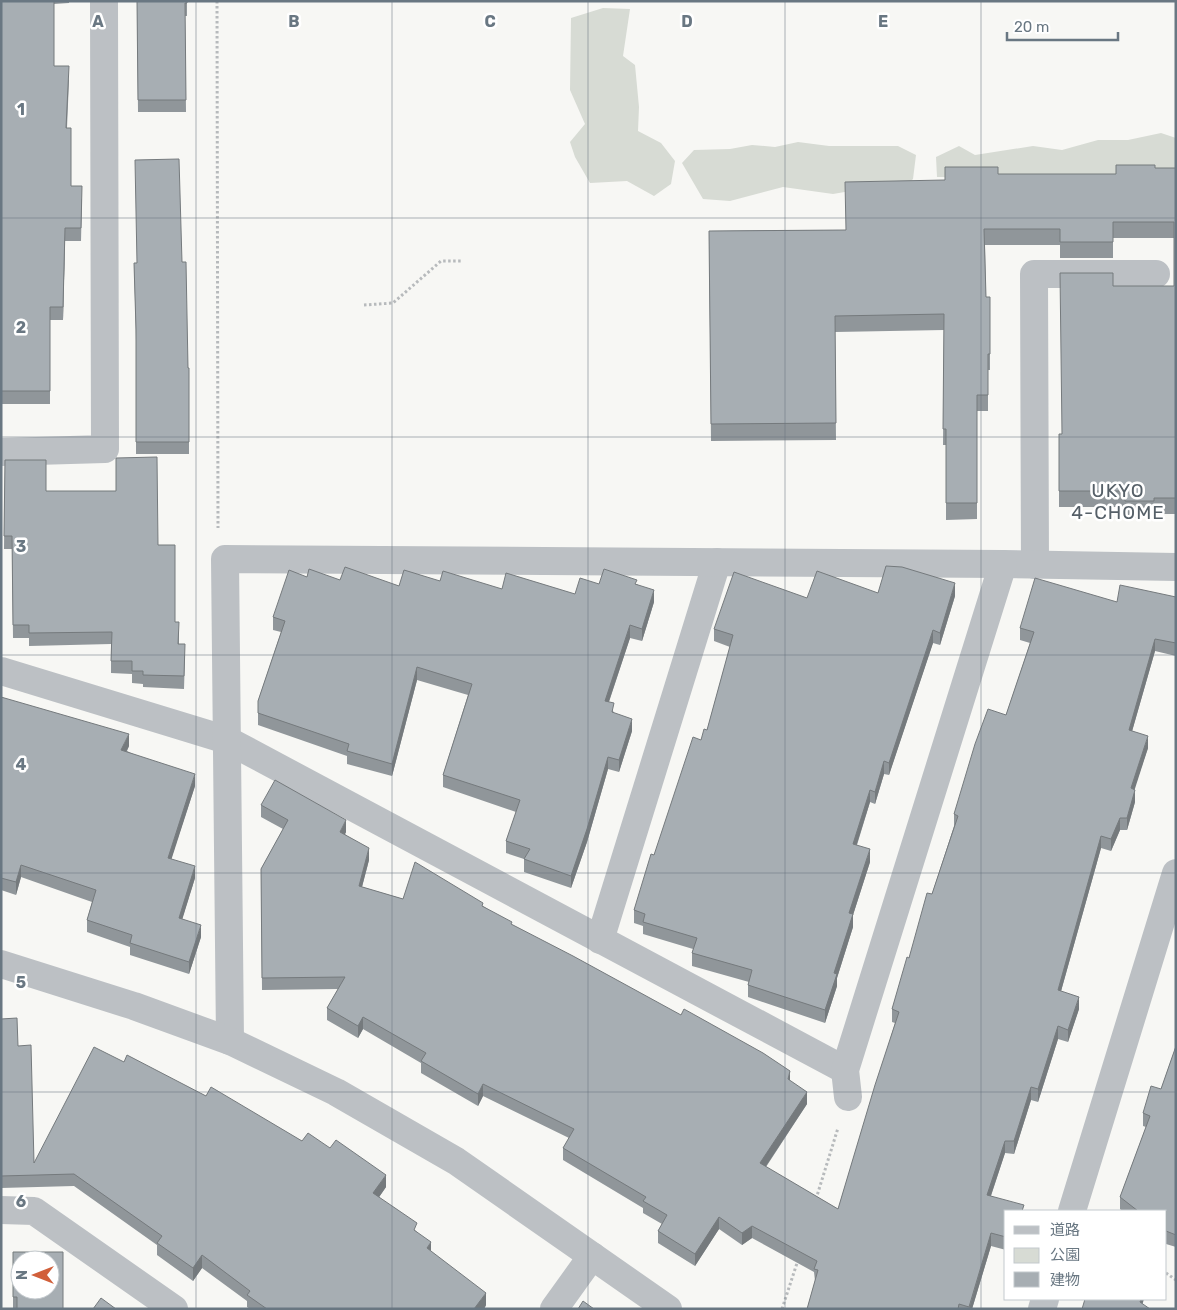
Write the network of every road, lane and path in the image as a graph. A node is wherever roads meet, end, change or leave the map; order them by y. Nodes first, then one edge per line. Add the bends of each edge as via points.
1 (104, 1) edge
2 (217, 1) edge
3 (463, 261) dead end
4 (1156, 274) dead end
5 (364, 304) dead end
6 (1, 452) edge
7 (225, 559) junction
8 (717, 562) junction
9 (1003, 564) junction
10 (1035, 565) junction
11 (1176, 567) edge
12 (1, 671) edge
13 (227, 740) junction
14 (1176, 873) edge
15 (600, 940) junction
16 (1, 964) edge
17 (230, 1042) junction
18 (845, 1070) junction
19 (848, 1096) joint
20 (814, 1207) edge
21 (1, 1210) edge
22 (1072, 1210) edge
23 (800, 1253) edge
24 (592, 1256) junction
25 (174, 1309) edge
26 (554, 1309) edge
27 (668, 1309) edge
28 (782, 1309) edge

1 - 6 street via 105,449
2 - 7 path via 218,538
3 - 5 path via 441,261 393,303
4 - 10 street via 1034,274
7 - 8 street
7 - 13 street
8 - 9 street
8 - 15 street
9 - 10 street
9 - 18 street
10 - 11 street
12 - 13 street
13 - 15 street
13 - 17 street
14 - 22 street
15 - 18 street
16 - 17 street via 134,1006
17 - 24 street via 336,1092 456,1161
18 - 19 street
19 - 20 path
21 - 25 street via 34,1211
23 - 28 path
24 - 26 street
24 - 27 street

